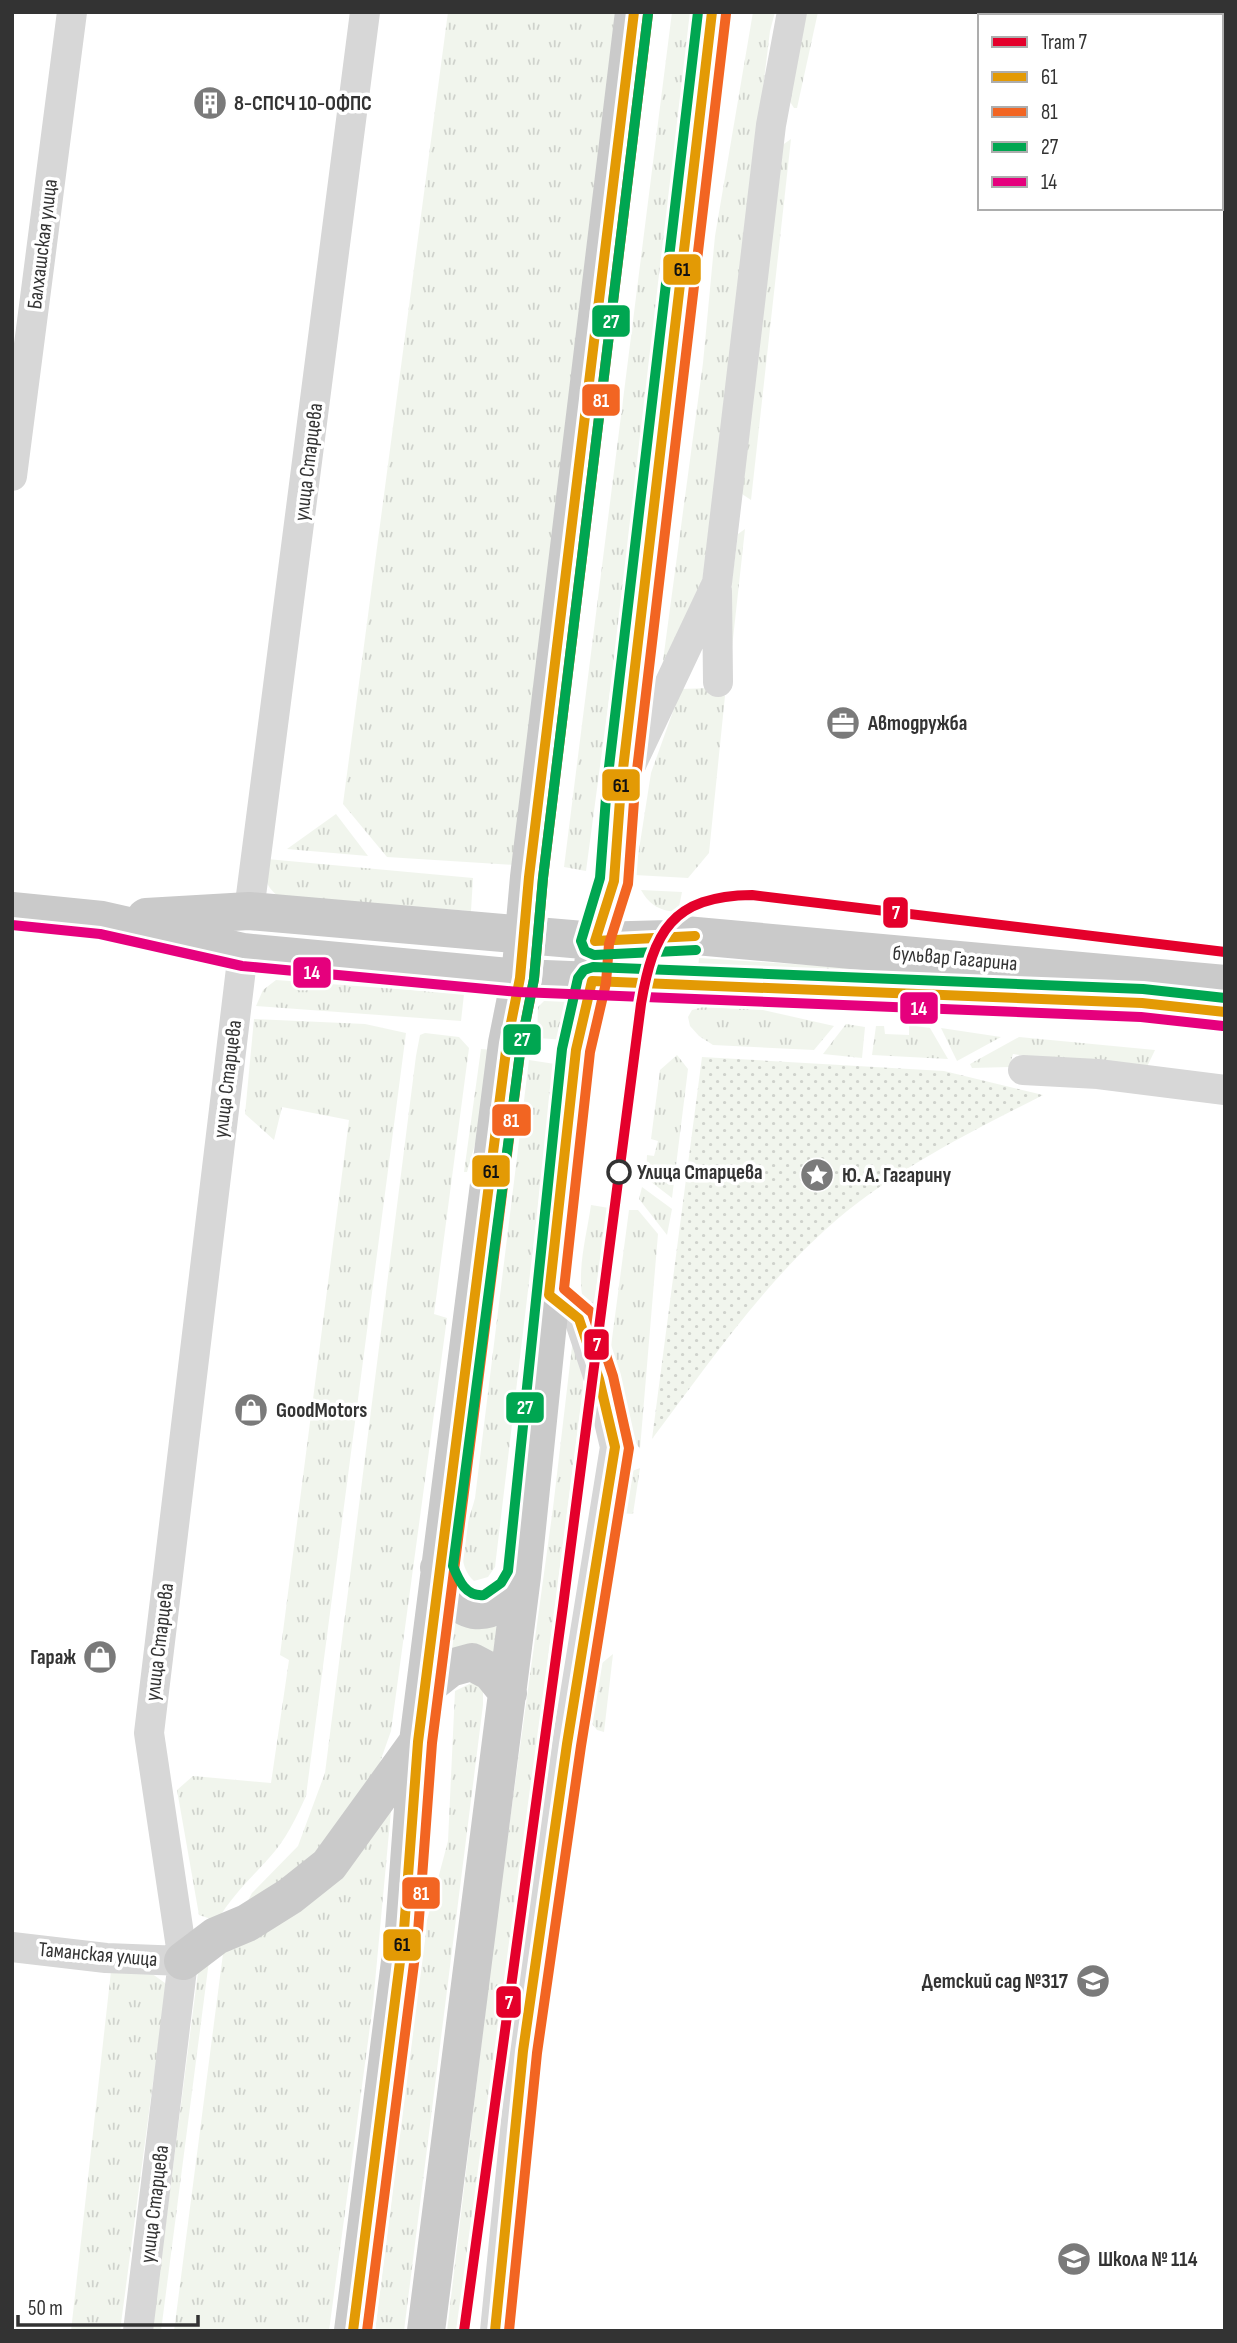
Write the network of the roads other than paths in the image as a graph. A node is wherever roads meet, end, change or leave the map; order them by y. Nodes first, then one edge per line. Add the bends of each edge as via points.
1 (72, 12) edge
2 (365, 12) edge
3 (634, 12) edge
4 (712, 12) edge
5 (792, 12) edge
6 (12, 476) edge
7 (717, 583) junction
8 (718, 682) dead end
9 (621, 786) junction
10 (614, 881) junction
11 (12, 911) edge
12 (249, 911) junction
13 (102, 920) junction
14 (685, 935) junction
15 (523, 936) junction
16 (595, 940) junction
17 (243, 952) junction
18 (520, 978) junction
19 (592, 981) junction
20 (1225, 984) edge
21 (1225, 1012) edge
22 (1023, 1070) dead end
23 (1225, 1090) edge
24 (550, 1295) junction
25 (439, 1568) junction
26 (522, 1576) junction
27 (426, 1687) junction
28 (508, 1693) junction
29 (418, 1742) junction
30 (12, 1947) edge
31 (183, 1961) junction
32 (138, 2331) edge
33 (353, 2331) edge
34 (426, 2331) edge
35 (495, 2331) edge

1 - 6 street, Балхашская улица
2 - 12 street, улица Старцева
3 - 15 main road
4 - 9 main road
5 - 7 street via 771,125
7 - 8 street
7 - 9 street
9 - 10 main road
10 - 14 main road, бульвар Гагарина via 637,913
10 - 16 main road
11 - 13 main road
12 - 13 main road, бульвар Гагарина
12 - 15 main road, бульвар Гагарина
13 - 17 main road, бульвар Гагарина
14 - 16 main road, бульвар Гагарина via 669,940
14 - 20 main road, бульвар Гагарина
15 - 16 main road, бульвар Гагарина
15 - 18 main road
16 - 19 main road
17 - 18 main road, бульвар Гагарина
17 - 31 street, улица Старцева via 149,1733
18 - 19 main road, бульвар Гагарина
18 - 25 main road via 507,1043
19 - 21 main road, бульвар Гагарина via 1142,1003
19 - 24 main road via 576,1049
22 - 23 street
24 - 26 main road
24 - 35 street via 579,1319 615,1447 523,2051
25 - 26 main road via 446,1592 475,1611 510,1598
25 - 27 main road
26 - 28 main road
27 - 28 main road via 450,1668 472,1662 491,1672
27 - 29 main road
28 - 34 main road
29 - 31 main road via 328,1864 290,1896 216,1936
29 - 33 main road via 404,1930
30 - 31 street, Таманская улица
31 - 32 street, улица Старцева

